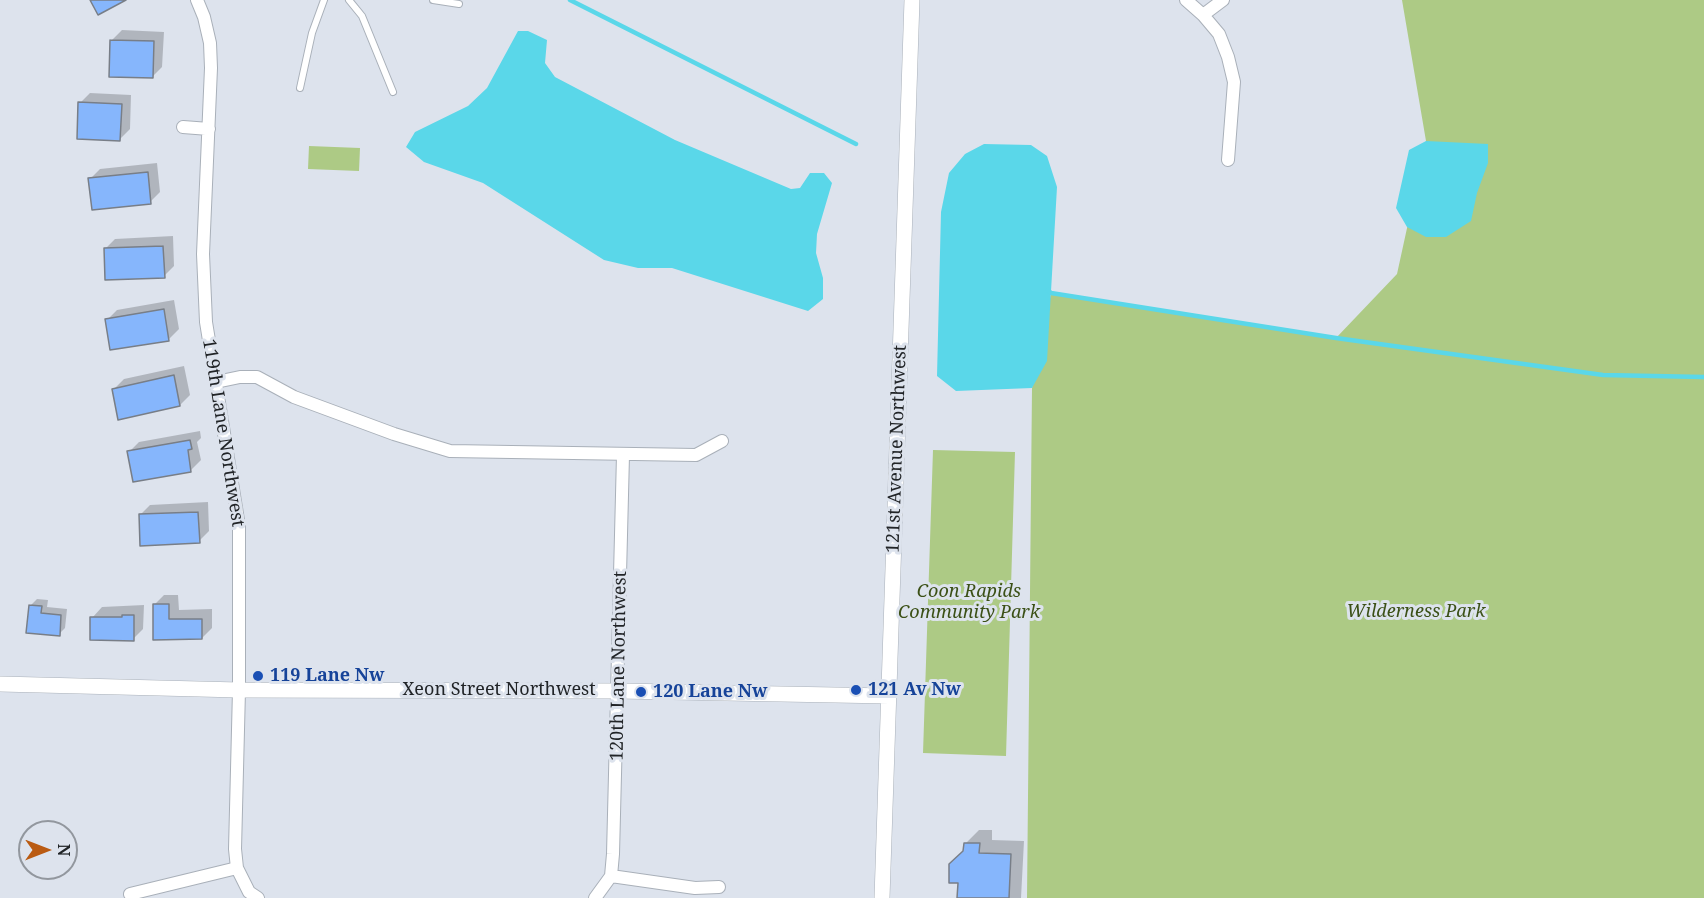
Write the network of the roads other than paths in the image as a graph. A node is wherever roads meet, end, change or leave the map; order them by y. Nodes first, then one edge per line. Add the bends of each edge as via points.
1 (197, 0) edge
2 (324, 0) edge
3 (350, 0) edge
4 (433, 0) edge
5 (912, 0) edge
6 (1186, 0) edge
7 (1223, 0) edge
8 (459, 4) dead end
9 (1203, 15) junction
10 (300, 88) dead end
11 (393, 92) dead end
12 (183, 127) dead end
13 (209, 129) junction
14 (1228, 160) dead end
15 (216, 382) junction
16 (722, 441) dead end
17 (623, 455) junction
18 (0, 684) edge
19 (239, 690) junction
20 (619, 691) junction
21 (889, 696) junction
22 (237, 868) junction
23 (611, 876) junction
24 (719, 886) dead end
25 (130, 894) dead end
26 (258, 898) edge
27 (596, 898) edge
28 (882, 898) edge

1 - 13 street, 119th Lane Northwest via 210,43
2 - 10 lane
3 - 11 lane via 362,16
4 - 8 lane
5 - 21 street, 121st Avenue Northwest
6 - 9 street
7 - 9 street
9 - 14 street via 1219,34 1234,82
12 - 13 street
13 - 15 street, 119th Lane Northwest via 203,275
15 - 17 street via 256,377 294,397 450,451
15 - 19 street, 119th Lane Northwest via 239,526
16 - 17 street via 696,455
17 - 20 street, 120th Lane Northwest
18 - 19 street, Xeon Street Northwest
19 - 20 street, Xeon Street Northwest
19 - 22 street, 119th Lane Northwest
20 - 21 street, Xeon Street Northwest
20 - 23 street, 120th Lane Northwest
21 - 28 street, 121st Avenue Northwest
22 - 25 street
22 - 26 street via 249,892
23 - 24 street via 695,888
23 - 27 street

